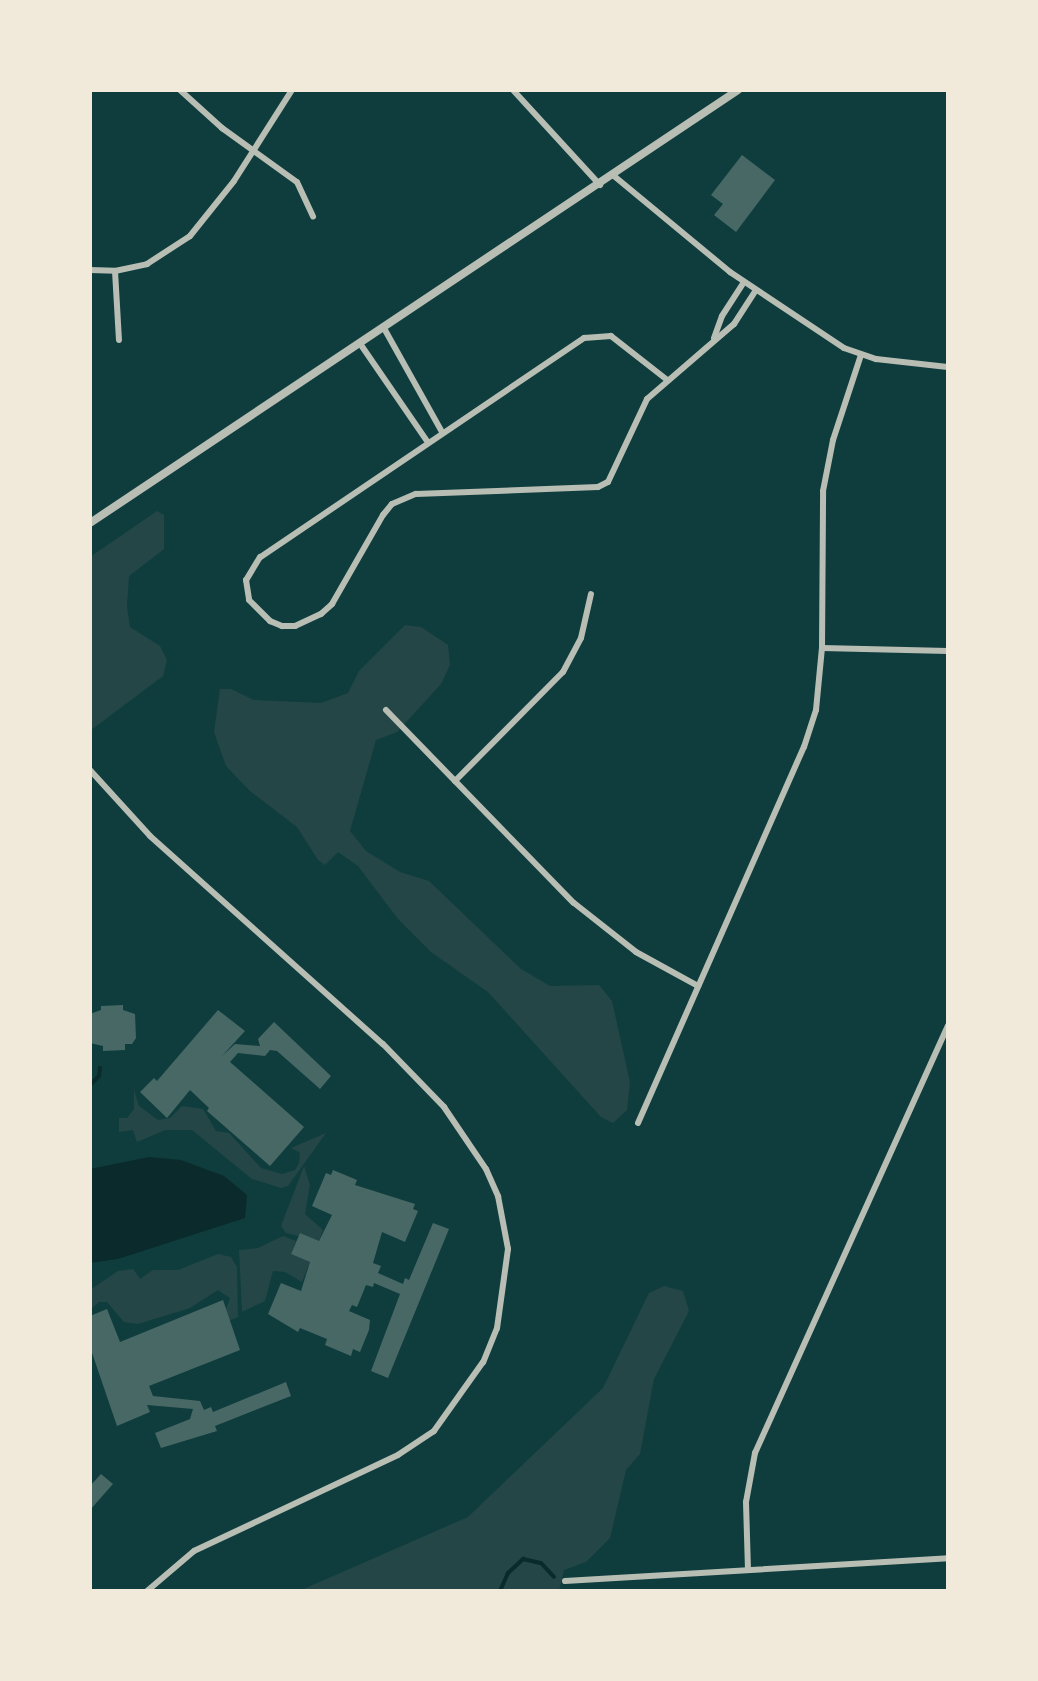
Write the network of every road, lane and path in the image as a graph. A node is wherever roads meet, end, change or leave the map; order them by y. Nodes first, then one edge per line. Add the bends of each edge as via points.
1 (180, 90) edge
2 (292, 90) edge
3 (513, 90) edge
4 (738, 90) edge
5 (254, 150) junction
6 (614, 176) junction
7 (600, 184) junction
8 (313, 216) dead end
9 (90, 270) edge
10 (114, 272) junction
11 (744, 282) junction
12 (756, 290) junction
13 (385, 330) junction
14 (714, 339) junction
15 (119, 340) dead end
16 (362, 345) junction
17 (861, 355) junction
18 (948, 367) edge
19 (666, 379) junction
20 (442, 432) junction
21 (427, 442) junction
22 (90, 524) edge
23 (591, 594) dead end
24 (822, 648) junction
25 (948, 651) edge
26 (386, 710) dead end
27 (90, 772) edge
28 (455, 781) junction
29 (698, 986) junction
30 (948, 1026) edge
31 (638, 1123) dead end
32 (948, 1558) edge
33 (748, 1570) junction
34 (566, 1581) dead end
35 (148, 1591) edge

1 - 5 street
2 - 5 street
3 - 7 street
4 - 6 street
5 - 8 street via 297,182
5 - 10 street via 190,236 157,260
6 - 7 street
6 - 11 street
7 - 13 street
9 - 10 street
10 - 15 street
11 - 12 street
11 - 14 street
12 - 14 street via 734,324
12 - 17 street
13 - 16 street
13 - 20 street
14 - 19 street
16 - 21 street
16 - 22 street
17 - 18 street
17 - 24 street via 823,491
19 - 20 street via 625,344 596,334
19 - 21 street via 647,399 608,482 426,491 403,498 383,515 332,604 294,626 270,622 247,592 252,564
20 - 21 street
23 - 28 street via 582,638 563,672
24 - 25 street
24 - 29 street via 816,710 804,746
26 - 28 street
27 - 35 street via 150,836 444,1107 486,1168 508,1249 497,1328 483,1362 434,1430 398,1455 194,1551
28 - 29 street via 602,928
29 - 31 street
30 - 33 street via 755,1454 746,1502
32 - 33 street
33 - 34 street

